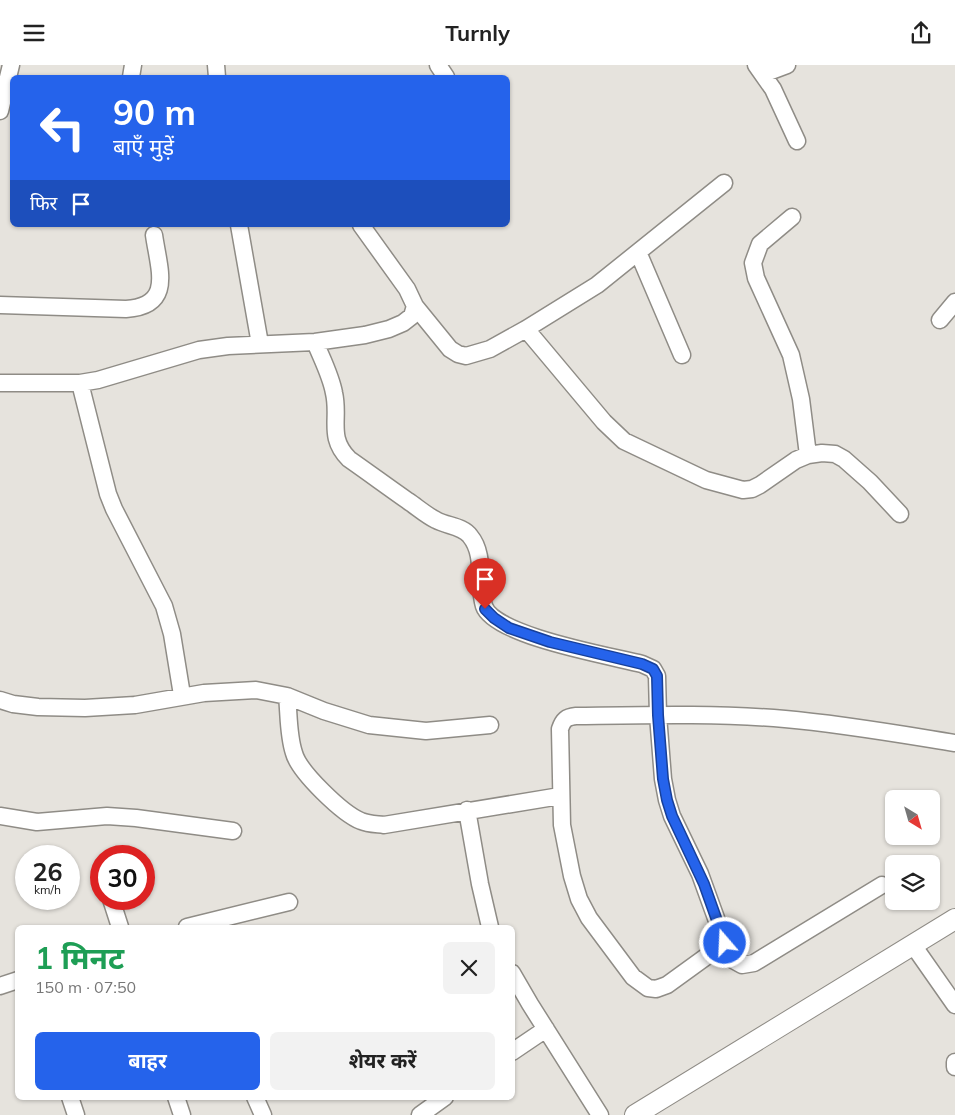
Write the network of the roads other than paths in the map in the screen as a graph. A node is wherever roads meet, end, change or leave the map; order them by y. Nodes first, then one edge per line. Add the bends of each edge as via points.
1 (11, 65) edge
2 (787, 65) edge
3 (760, 70) edge
4 (0, 111) edge
5 (797, 141) dead end
6 (724, 183) dead end
7 (792, 217) dead end
8 (239, 227) edge
9 (362, 227) edge
10 (154, 235) dead end
11 (638, 252) junction
12 (955, 302) edge
13 (0, 305) edge
14 (415, 306) junction
15 (940, 320) dead end
16 (526, 329) junction
17 (315, 342) junction
18 (260, 345) junction
19 (682, 355) dead end
20 (0, 383) edge
21 (80, 383) junction
22 (808, 455) junction
23 (900, 514) dead end
24 (182, 695) junction
25 (287, 696) junction
26 (0, 700) edge
27 (658, 715) junction
28 (490, 725) dead end
29 (955, 743) edge
30 (560, 795) junction
31 (467, 810) junction
32 (0, 816) edge
33 (233, 831) dead end
34 (882, 885) dead end
35 (289, 902) dead end
36 (115, 910) edge
37 (955, 919) edge
38 (119, 925) edge
39 (210, 925) edge
40 (490, 925) edge
41 (725, 943) junction
42 (913, 945) junction
43 (515, 978) edge
44 (15, 981) edge
45 (0, 986) edge
46 (955, 1005) edge
47 (546, 1029) junction
48 (515, 1050) edge
49 (955, 1062) edge
50 (955, 1067) edge
51 (71, 1100) edge
52 (177, 1100) edge
53 (256, 1100) edge
54 (441, 1100) edge
55 (642, 1113) edge
56 (76, 1115) edge
57 (182, 1115) edge
58 (263, 1115) edge
59 (420, 1115) edge
60 (600, 1115) edge

1 - 4 street
2 - 3 street
3 - 5 street via 773,89
6 - 11 street
7 - 22 street via 760,244 753,263 756,278 790,355 801,399
8 - 18 street
9 - 14 street via 407,289
10 - 13 street via 159,292 145,306 126,309
11 - 16 street via 597,285
11 - 19 street
12 - 15 street
14 - 16 street via 450,349 458,354 472,355 490,349
14 - 17 street via 404,323 389,329
16 - 22 street via 604,422 624,441 706,480 732,488 752,489
17 - 18 street
17 - 27 street via 334,391 336,441 340,450 436,520 469,534 479,557 485,609 509,628 653,669 658,685
18 - 21 street via 199,351
20 - 21 street
21 - 24 street via 108,494 164,607
22 - 23 street via 835,454 844,459
24 - 25 street via 256,690
24 - 26 street via 136,705 85,708 38,707
25 - 28 street via 370,725 426,731
25 - 31 street via 294,755 310,778 359,820 384,825
27 - 29 street via 784,719 848,725
27 - 30 street via 576,716 563,721 560,729
27 - 41 street via 667,800 703,881
30 - 31 street
30 - 41 street via 562,825 579,899 589,918 633,977 648,988 668,985
31 - 40 street
32 - 33 street via 37,822 107,816
34 - 41 street via 754,963 742,965 733,961
35 - 39 street
36 - 38 street
37 - 42 street
42 - 46 street
42 - 55 street
43 - 47 street
44 - 45 street
47 - 48 street
47 - 60 street
49 - 50 street
51 - 56 street
52 - 57 street
53 - 58 street
54 - 59 street

